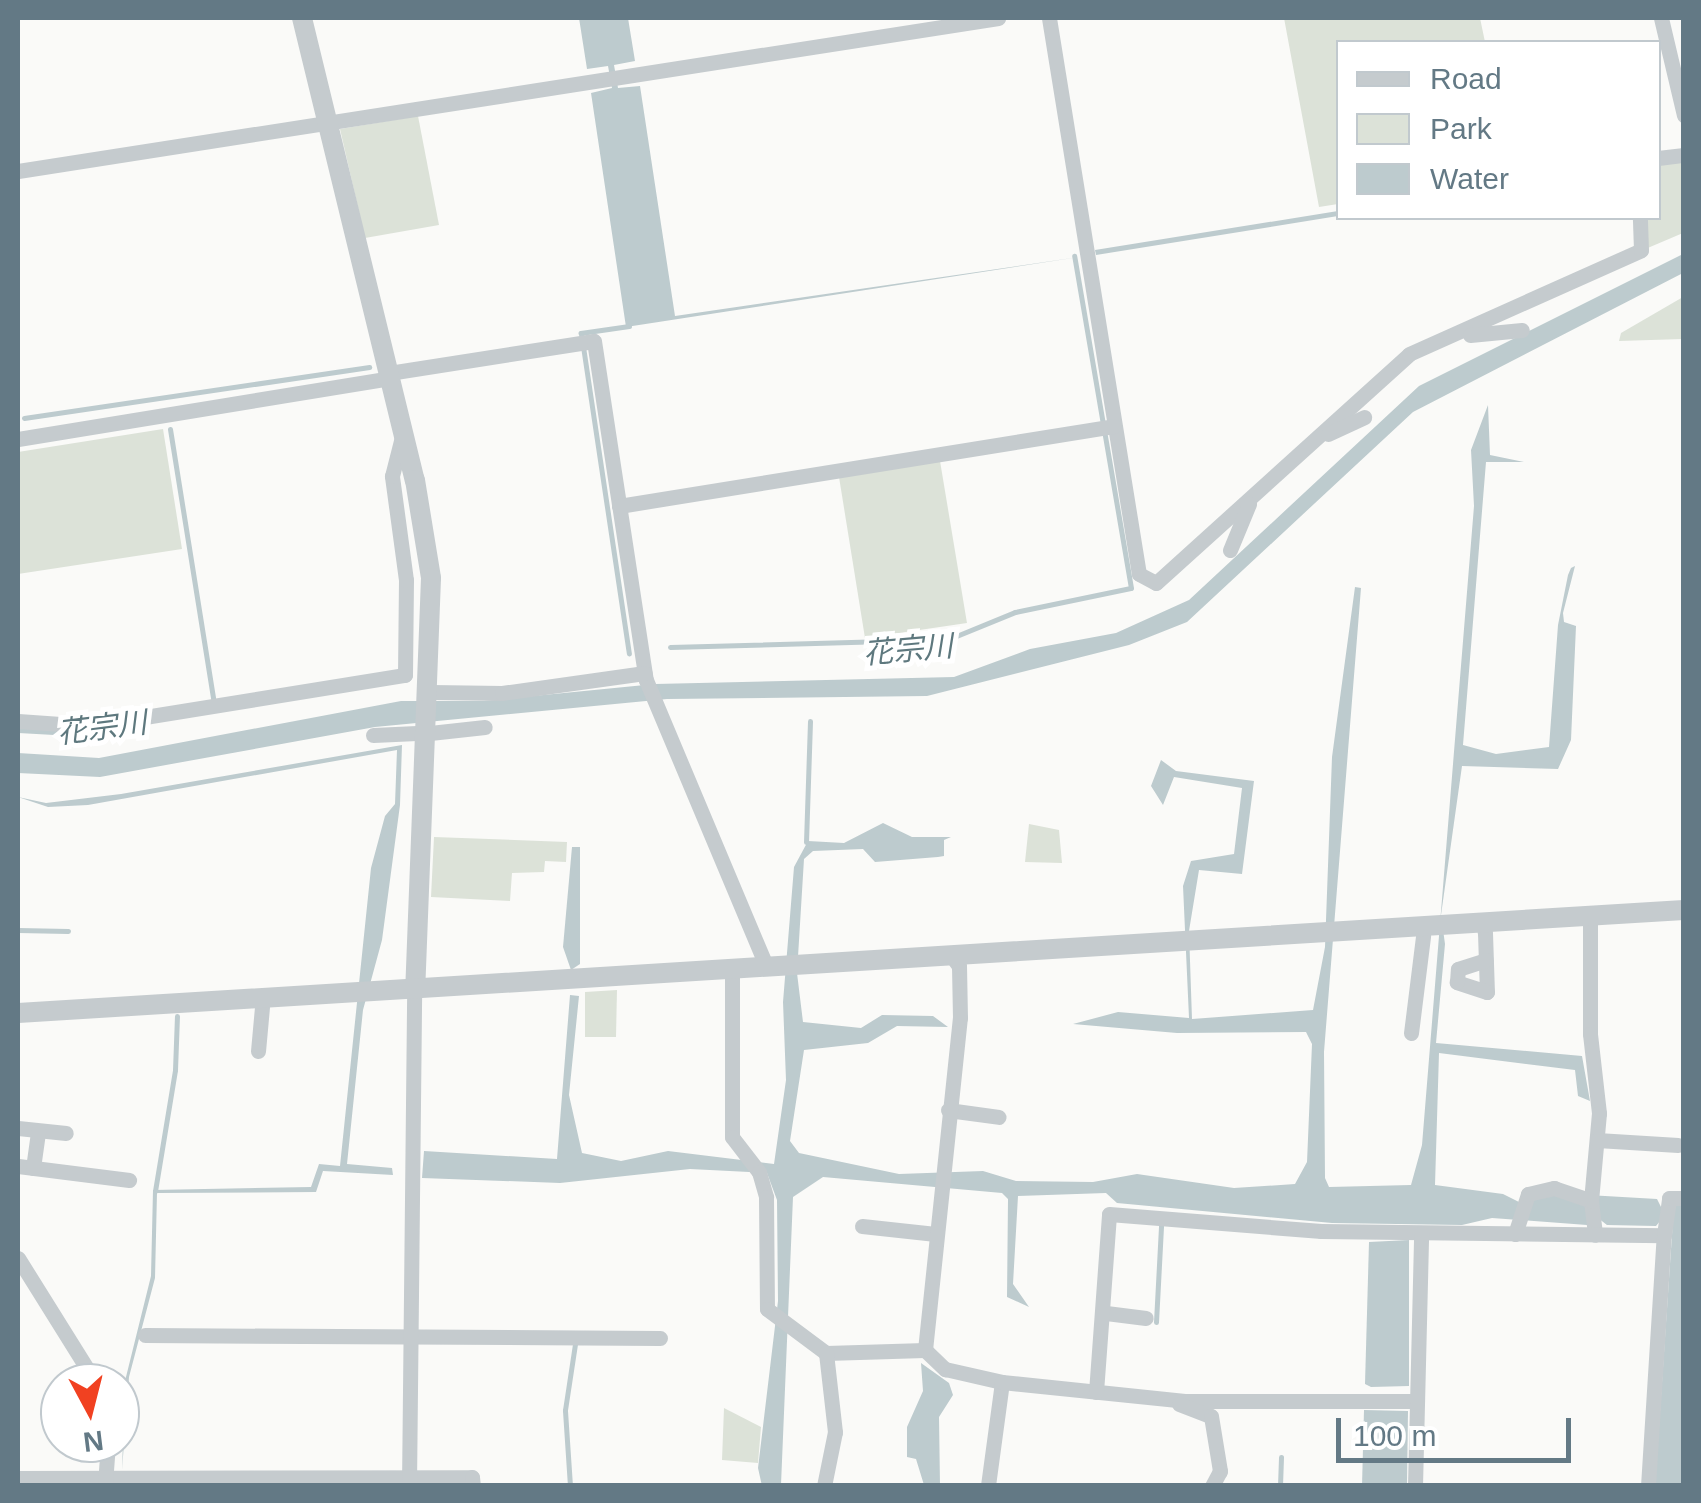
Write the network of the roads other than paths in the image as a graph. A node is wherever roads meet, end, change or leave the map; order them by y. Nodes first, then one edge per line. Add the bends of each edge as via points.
1 (302, 18) edge
2 (998, 18) edge
3 (1048, 18) edge
4 (1661, 18) edge
5 (1684, 115) edge
6 (328, 123) junction
7 (18, 172) edge
8 (1640, 220) edge
9 (1522, 330) dead end
10 (1470, 336) dead end
11 (389, 376) junction
12 (1364, 416) dead end
13 (1114, 426) junction
14 (403, 431) junction
15 (18, 439) edge
16 (1312, 440) junction
17 (1248, 500) junction
18 (620, 506) junction
19 (1230, 550) dead end
20 (645, 676) junction
21 (431, 694) junction
22 (18, 721) edge
23 (485, 727) dead end
24 (426, 731) junction
25 (373, 736) dead end
26 (1684, 910) edge
27 (1484, 923) junction
28 (1590, 924) dead end
29 (1423, 936) dead end
30 (950, 955) junction
31 (1486, 960) dead end
32 (766, 966) junction
33 (732, 968) junction
34 (415, 992) junction
35 (262, 1007) dead end
36 (18, 1014) edge
37 (1411, 1034) dead end
38 (258, 1051) dead end
39 (948, 1110) junction
40 (998, 1117) dead end
41 (18, 1128) edge
42 (38, 1131) junction
43 (66, 1133) dead end
44 (1597, 1140) junction
45 (1678, 1145) dead end
46 (25, 1167) edge
47 (129, 1180) dead end
48 (1684, 1198) edge
49 (1591, 1201) junction
50 (862, 1226) dead end
51 (1421, 1233) junction
52 (936, 1234) junction
53 (1514, 1234) junction
54 (1596, 1235) junction
55 (1664, 1236) junction
56 (18, 1258) edge
57 (1106, 1313) junction
58 (1146, 1318) dead end
59 (145, 1336) dead end
60 (408, 1336) junction
61 (660, 1338) dead end
62 (925, 1350) junction
63 (826, 1354) junction
64 (84, 1363) edge
65 (1002, 1382) junction
66 (1096, 1392) junction
67 (1166, 1398) junction
68 (1417, 1401) junction
69 (18, 1478) edge
70 (105, 1482) edge
71 (408, 1482) edge
72 (472, 1486) edge
73 (824, 1486) edge
74 (988, 1486) edge
75 (1212, 1486) edge
76 (1415, 1486) edge
77 (1648, 1486) edge

1 - 6 street
2 - 6 street
3 - 13 street
4 - 5 street
6 - 7 street
6 - 11 street
8 - 16 street via 1640,250 1409,354
9 - 10 street
11 - 14 street
11 - 15 street
11 - 18 street via 594,341
12 - 16 street
13 - 17 street via 1139,574 1146,578 1156,583
13 - 18 street
14 - 21 street via 431,578
14 - 22 street via 392,476 406,580 404,675 89,726
16 - 17 street
17 - 19 street
18 - 20 street
20 - 21 street
20 - 32 street
21 - 24 street
23 - 24 street
24 - 25 street
24 - 34 street
26 - 27 street
27 - 30 street
27 - 31 street
28 - 44 street
29 - 37 street
30 - 32 street
30 - 39 street via 959,966 960,1018
32 - 33 street
33 - 34 street
33 - 63 street via 732,1137 759,1172 766,1197 767,1309
34 - 36 street
34 - 60 street
35 - 38 street
39 - 40 street
39 - 52 street
41 - 42 street
42 - 43 street
42 - 46 street
44 - 45 street
44 - 49 street
46 - 47 street
48 - 55 street via 1669,1198
49 - 53 street via 1554,1188 1528,1194
49 - 54 street
50 - 52 street
51 - 53 street
51 - 57 street via 1109,1214
51 - 68 street
52 - 62 street
53 - 54 street
54 - 55 street
55 - 77 street
56 - 64 street
57 - 58 street
57 - 66 street
59 - 60 street
60 - 61 street
60 - 71 street
62 - 63 street
62 - 65 street via 946,1369
63 - 73 street via 836,1432
65 - 66 street
65 - 74 street
66 - 67 street
67 - 68 street
67 - 75 street via 1210,1416 1220,1471
68 - 76 street
69 - 70 street
70 - 71 street
71 - 72 street via 472,1477

